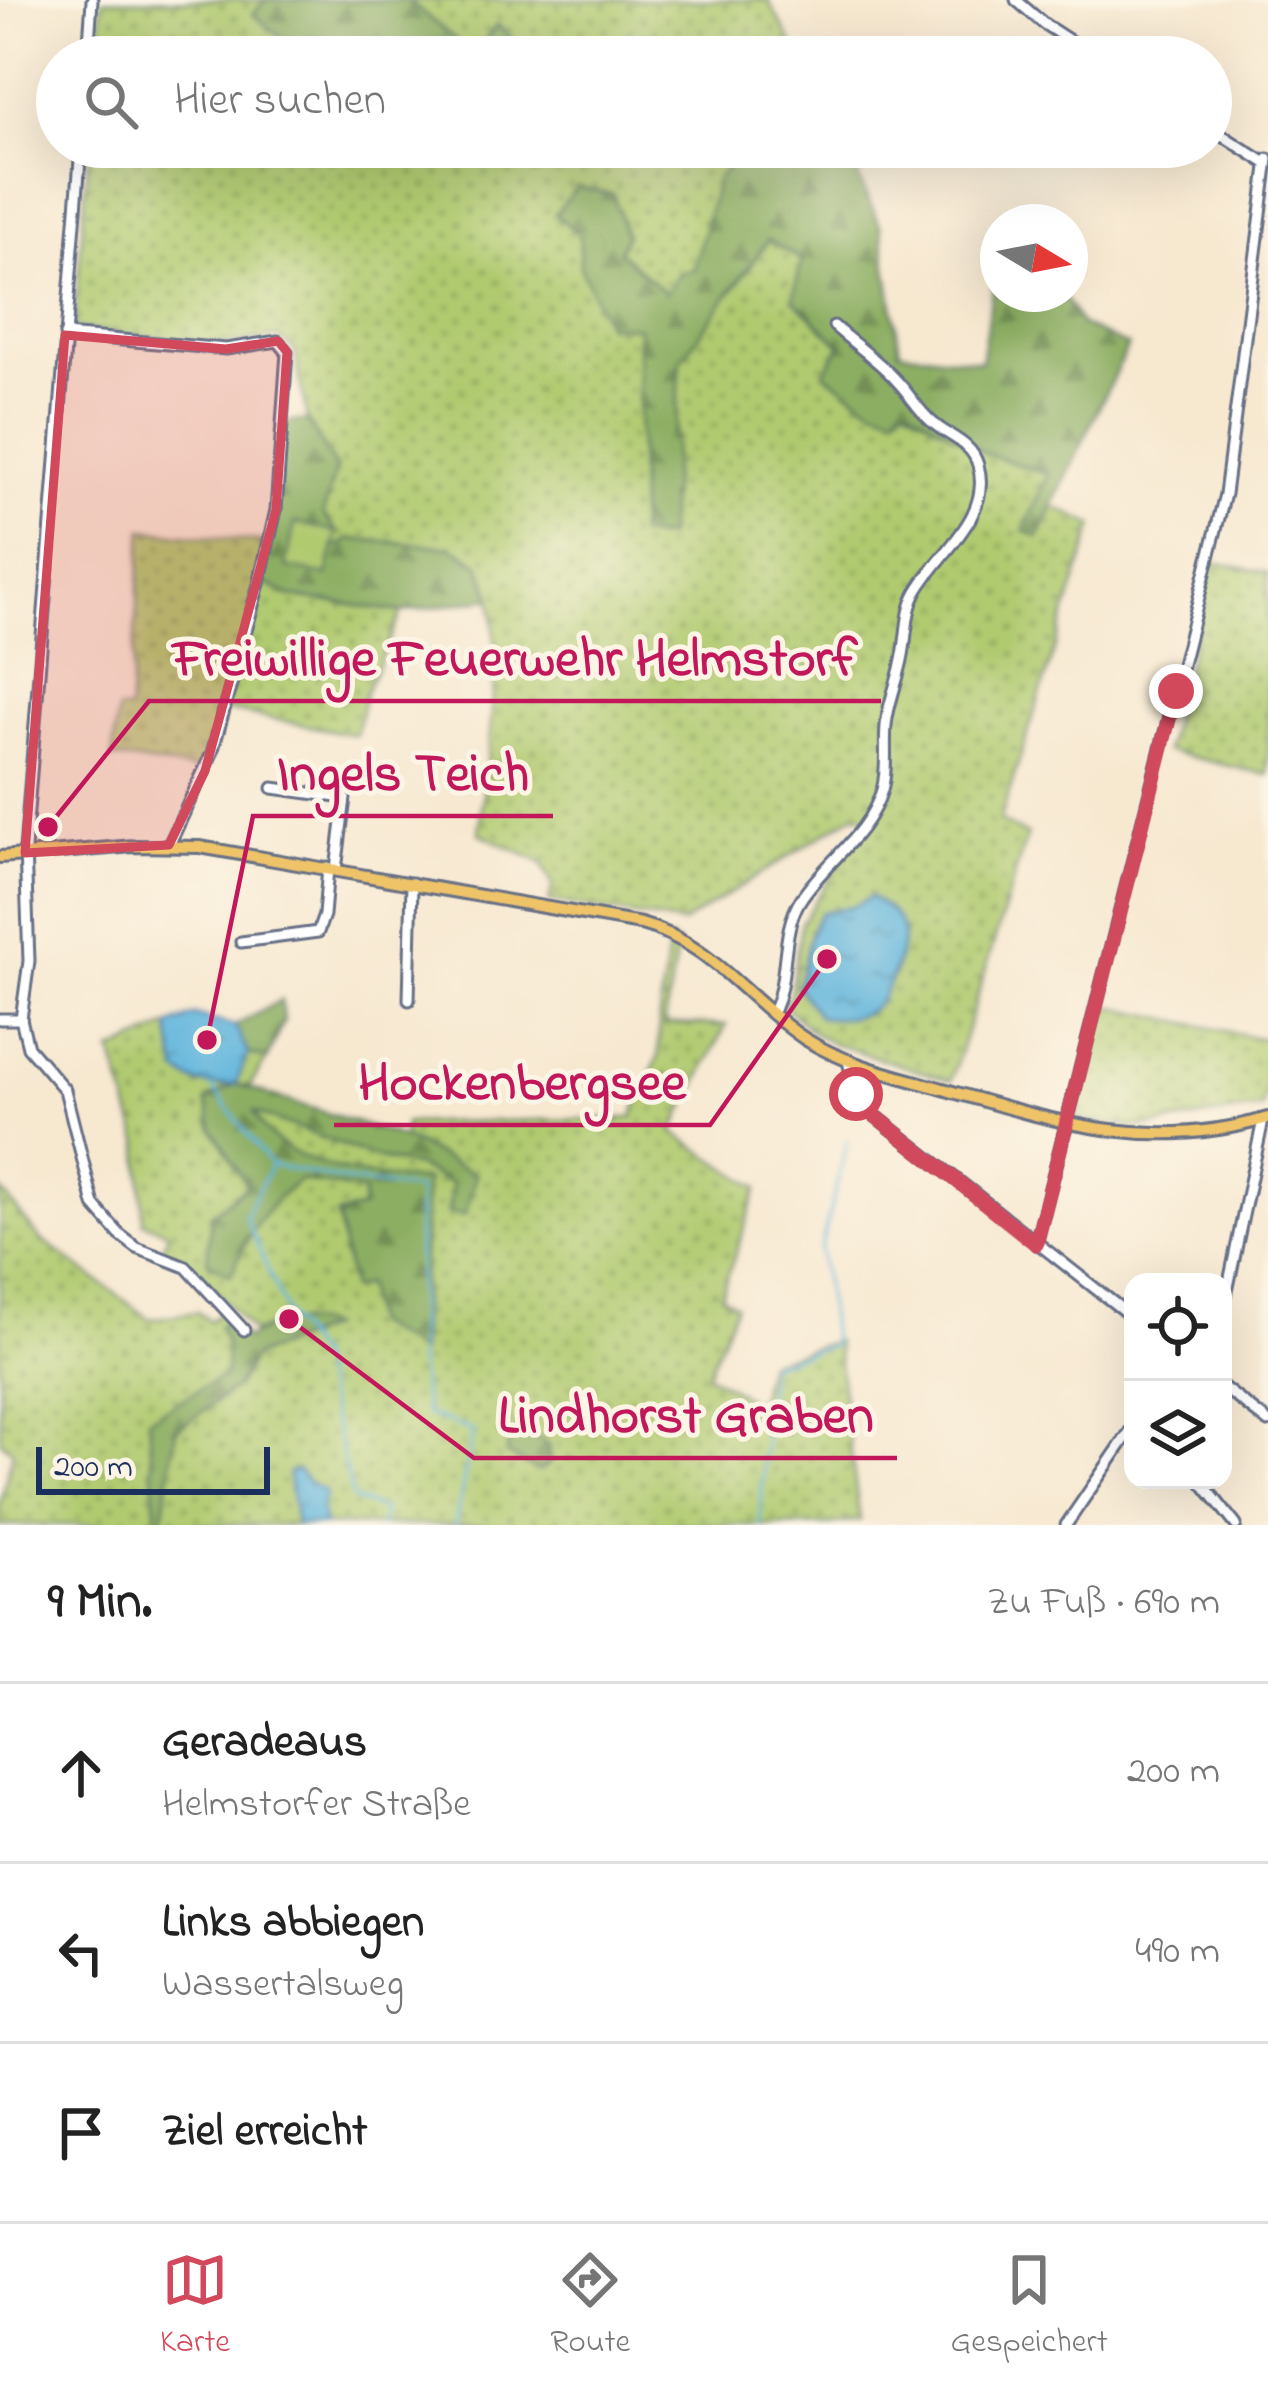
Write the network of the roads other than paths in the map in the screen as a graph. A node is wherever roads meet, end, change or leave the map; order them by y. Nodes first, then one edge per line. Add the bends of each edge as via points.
1 (92, 0) edge
2 (1016, 0) edge
3 (89, 36) edge
4 (1063, 36) edge
5 (1232, 141) edge
6 (1267, 162) edge
7 (79, 168) edge
8 (834, 326) dead end
9 (65, 335) junction
10 (273, 788) dead end
11 (169, 845) junction
12 (25, 853) junction
13 (0, 857) edge
14 (332, 869) junction
15 (412, 883) junction
16 (241, 942) dead end
17 (409, 1000) dead end
18 (772, 1014) junction
19 (0, 1019) edge
20 (21, 1019) junction
21 (848, 1061) junction
22 (1266, 1119) edge
23 (1066, 1124) junction
24 (1036, 1244) junction
25 (1232, 1273) edge
26 (1124, 1311) edge
27 (244, 1330) dead end
28 (1232, 1394) edge
29 (1268, 1422) edge
30 (1124, 1439) edge
31 (1207, 1489) edge
32 (1066, 1525) edge
33 (1237, 1525) edge

1 - 3 street
2 - 4 street
5 - 6 street
6 - 23 street via 1225,494
7 - 9 street
8 - 18 street via 965,445 979,484 961,534 910,610 876,805 798,903
9 - 11 street via 226,349 278,341 286,352 275,515 212,753
9 - 12 street
10 - 14 street via 345,798
11 - 12 main road
11 - 14 main road
12 - 13 main road
12 - 20 street via 29,961
14 - 15 main road
14 - 16 street via 318,932
15 - 17 street
15 - 18 main road via 664,930 702,951
18 - 21 main road
19 - 20 street
20 - 27 street via 28,1047 65,1090 98,1210 137,1248 186,1267
21 - 23 main road
21 - 24 street via 868,1110
22 - 23 main road via 1165,1135
22 - 25 street
23 - 24 street
24 - 26 street
28 - 29 street
30 - 32 street
31 - 33 street

